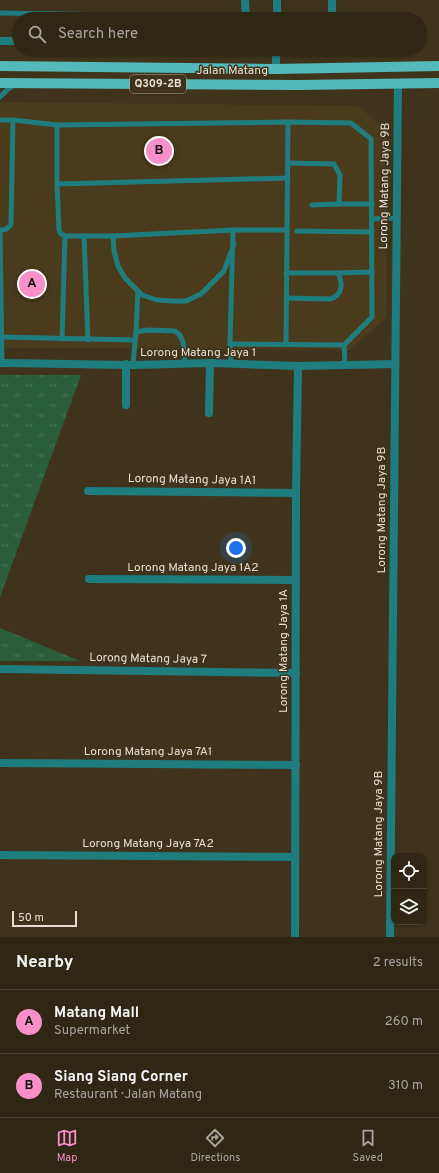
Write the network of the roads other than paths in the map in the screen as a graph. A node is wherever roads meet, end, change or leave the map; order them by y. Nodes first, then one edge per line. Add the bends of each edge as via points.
1 (244, 0) edge
2 (274, 0) edge
3 (277, 0) edge
4 (332, 0) edge
5 (332, 11) dead end
6 (245, 12) edge
7 (277, 12) edge
8 (0, 13) edge
9 (12, 13) edge
10 (0, 40) edge
11 (12, 41) edge
12 (276, 56) edge
13 (0, 66) edge
14 (439, 66) edge
15 (76, 67) junction
16 (276, 69) junction
17 (0, 73) edge
18 (0, 83) edge
19 (17, 83) junction
20 (398, 83) junction
21 (439, 83) edge
22 (298, 84) junction
23 (0, 97) edge
24 (0, 120) edge
25 (13, 120) junction
26 (288, 122) junction
27 (57, 125) junction
28 (288, 163) junction
29 (288, 178) junction
30 (57, 184) junction
31 (312, 204) dead end
32 (340, 204) junction
33 (372, 204) junction
34 (397, 218) junction
35 (372, 219) junction
36 (0, 230) edge
37 (233, 230) junction
38 (287, 230) junction
39 (297, 231) dead end
40 (372, 232) junction
41 (65, 236) junction
42 (84, 236) junction
43 (113, 236) junction
44 (234, 244) junction
45 (372, 272) junction
46 (286, 273) junction
47 (338, 274) junction
48 (1, 282) edge
49 (138, 291) junction
50 (286, 298) junction
51 (136, 332) junction
52 (1, 337) edge
53 (62, 339) junction
54 (88, 340) junction
55 (135, 340) junction
56 (230, 344) junction
57 (286, 345) junction
58 (344, 345) junction
59 (1, 363) edge
60 (210, 363) junction
61 (129, 364) junction
62 (185, 364) junction
63 (231, 364) junction
64 (395, 364) junction
65 (345, 365) junction
66 (298, 366) junction
67 (126, 405) dead end
68 (209, 413) dead end
69 (88, 491) dead end
70 (296, 493) junction
71 (89, 580) dead end
72 (296, 580) junction
73 (0, 669) edge
74 (296, 672) junction
75 (0, 764) edge
76 (296, 765) junction
77 (0, 855) edge
78 (295, 857) junction
79 (295, 937) edge
80 (390, 937) edge

1 - 6 street
2 - 3 street
3 - 7 street
4 - 5 street
8 - 9 lane
10 - 11 street
12 - 16 street
13 - 15 main road, Jalan Matang
14 - 16 main road, Jalan Matang
15 - 16 main road, Jalan Matang
15 - 17 main road via 45,74
16 - 22 main road via 276,77
18 - 19 main road, Jalan Matang / Q309-2B
19 - 22 main road, Jalan Matang / Q309-2B
19 - 23 lane
20 - 21 main road, Jalan Matang / Q309-2B
20 - 22 main road, Jalan Matang / Q309-2B
20 - 34 street, Lorong Matang Jaya 9B
24 - 25 lane
25 - 27 lane
25 - 36 lane via 11,224 5,230
26 - 27 lane
26 - 28 lane
26 - 33 lane via 351,123 371,139
27 - 30 lane
28 - 29 lane
28 - 32 lane via 334,164 340,175
29 - 30 lane
29 - 38 lane
30 - 41 lane via 59,230
31 - 32 lane
32 - 33 lane
33 - 35 lane
34 - 35 lane
34 - 64 street, Lorong Matang Jaya 9B
35 - 40 lane
36 - 48 lane
37 - 38 lane
37 - 43 lane
37 - 44 lane
38 - 46 lane
39 - 40 lane
40 - 45 lane
41 - 42 lane
41 - 53 lane
42 - 43 lane
42 - 54 lane
43 - 49 lane via 118,266 125,278
44 - 49 lane via 224,271 201,294 186,301 172,301 157,300
44 - 56 lane
45 - 47 lane
45 - 58 lane via 372,317
46 - 47 lane
46 - 50 lane
47 - 50 lane via 342,282 336,297
48 - 52 lane
49 - 51 lane
50 - 57 lane
51 - 55 lane
51 - 62 lane via 175,331 184,342
52 - 53 lane
52 - 59 lane
53 - 54 lane
54 - 55 lane
55 - 61 lane
56 - 57 lane
56 - 63 lane
57 - 58 lane
58 - 65 lane
59 - 61 street, Lorong Matang Jaya 1
60 - 62 street, Lorong Matang Jaya 1
60 - 63 street, Lorong Matang Jaya 1
60 - 68 street
61 - 62 street, Lorong Matang Jaya 1
61 - 67 street
63 - 66 street, Lorong Matang Jaya 1
64 - 65 street, Lorong Matang Jaya 1
64 - 80 street, Lorong Matang Jaya 9B
65 - 66 street, Lorong Matang Jaya 1
66 - 70 street, Lorong Matang Jaya 1A
69 - 70 street, Lorong Matang Jaya 1A1
70 - 72 street, Lorong Matang Jaya 1A
71 - 72 street, Lorong Matang Jaya 1A2
72 - 74 street, Lorong Matang Jaya 1A
73 - 74 street, Lorong Matang Jaya 7
74 - 76 street, Lorong Matang Jaya 1A
75 - 76 street, Lorong Matang Jaya 7A1
76 - 78 street, Lorong Matang Jaya 1A
77 - 78 street, Lorong Matang Jaya 7A2
78 - 79 street, Lorong Matang Jaya 1A

